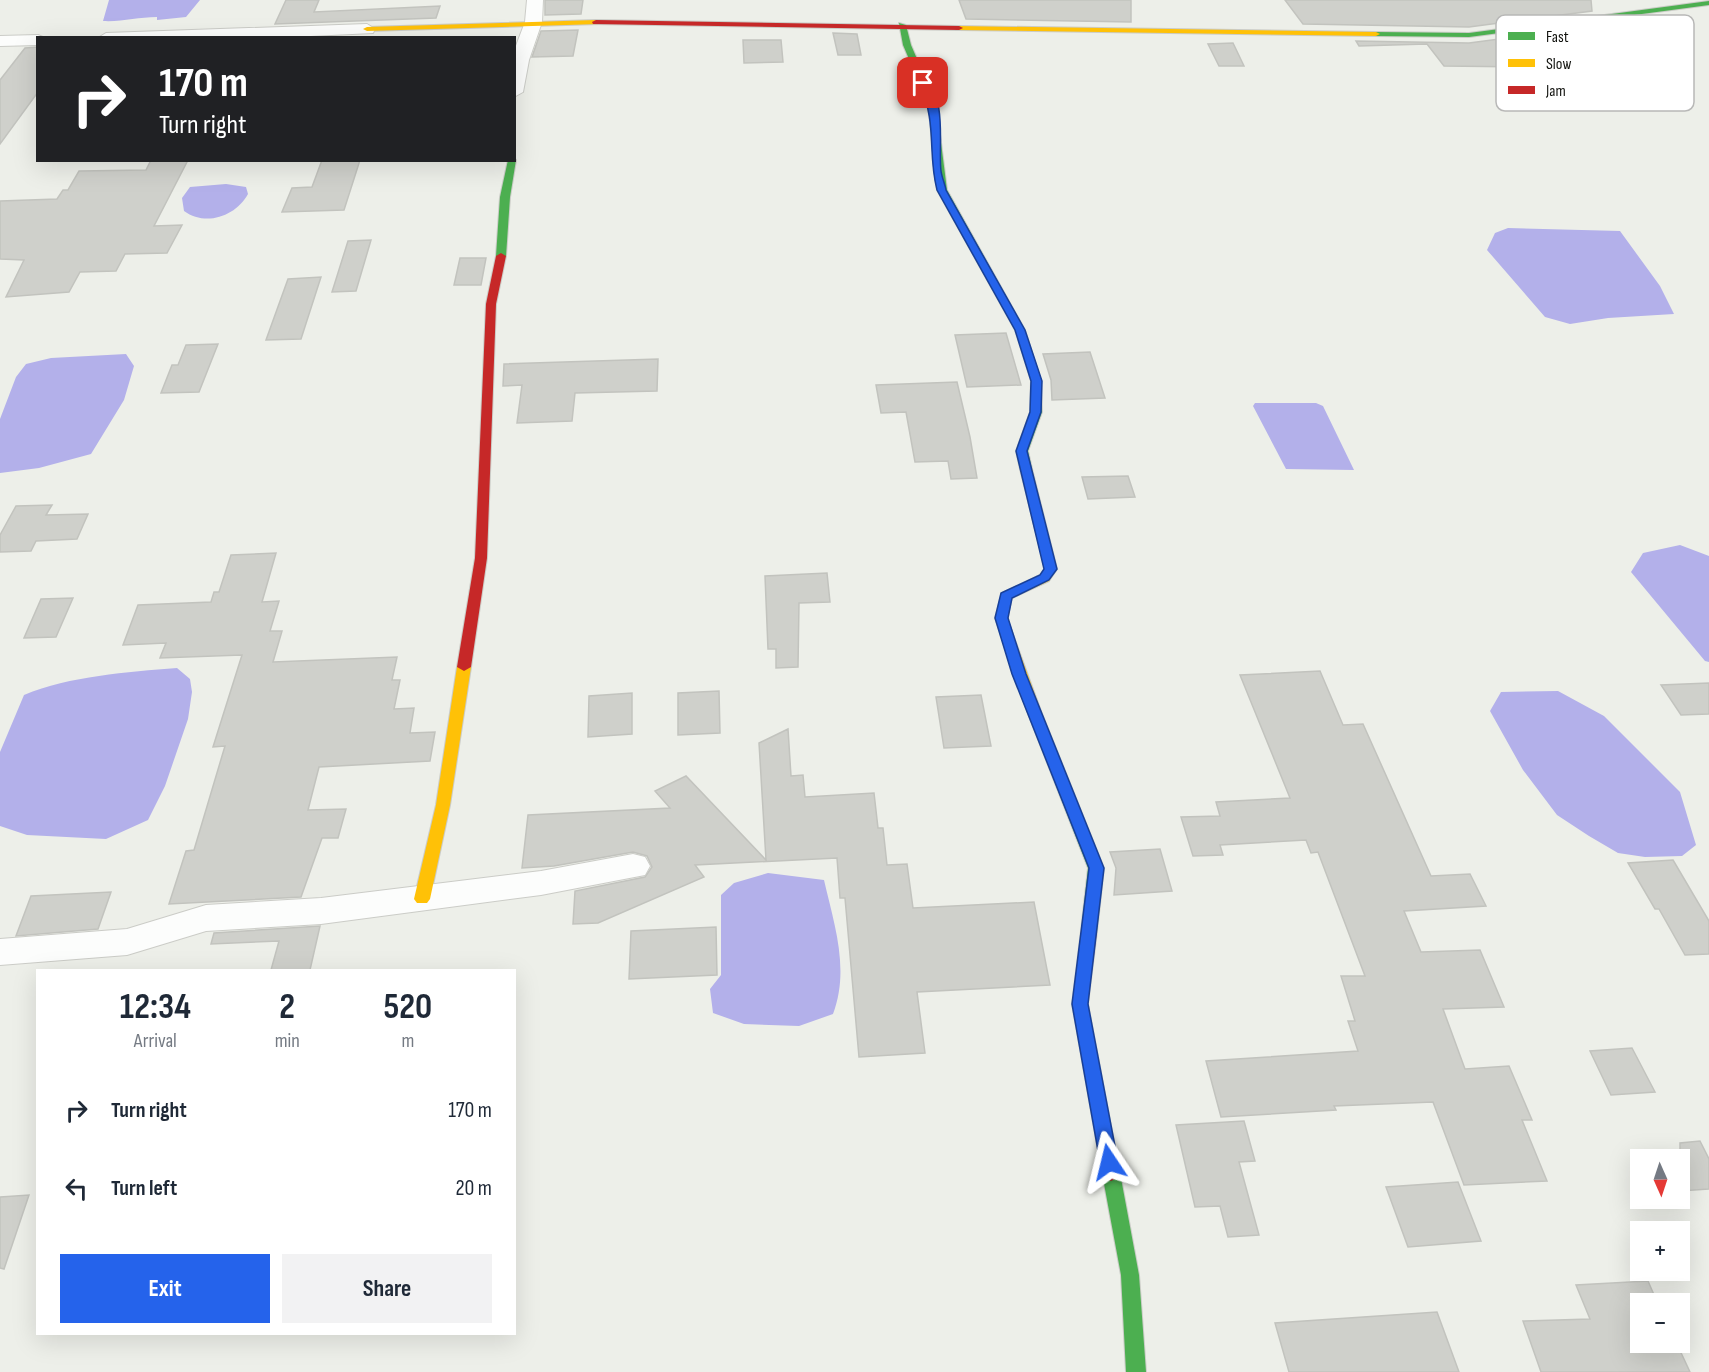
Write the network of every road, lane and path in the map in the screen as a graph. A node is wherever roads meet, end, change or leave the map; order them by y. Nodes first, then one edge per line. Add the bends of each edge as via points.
1 (535, 0) edge
2 (1709, 3) edge
3 (1619, 15) edge
4 (536, 23) junction
5 (902, 26) junction
6 (367, 28) joint
7 (1496, 31) edge
8 (158, 36) edge
9 (36, 40) edge
10 (0, 41) edge
11 (516, 82) edge
12 (512, 162) edge
13 (633, 866) dead end
14 (422, 899) junction
15 (0, 952) edge
16 (1136, 1372) edge

1 - 4 street
2 - 3 street
4 - 5 street
4 - 6 street
4 - 11 street via 529,32
5 - 7 street via 1468,35
5 - 16 street via 905,46 932,101 938,136 936,170 942,190 1020,330 1036,381 1036,412 1022,451 1051,569 1045,578 1006,596 1001,618 1019,674 1096,868 1080,1004 1130,1275
6 - 8 street
9 - 10 street
12 - 14 street via 491,304 481,558 443,805
13 - 14 street
14 - 15 street via 321,911 206,918 128,942

